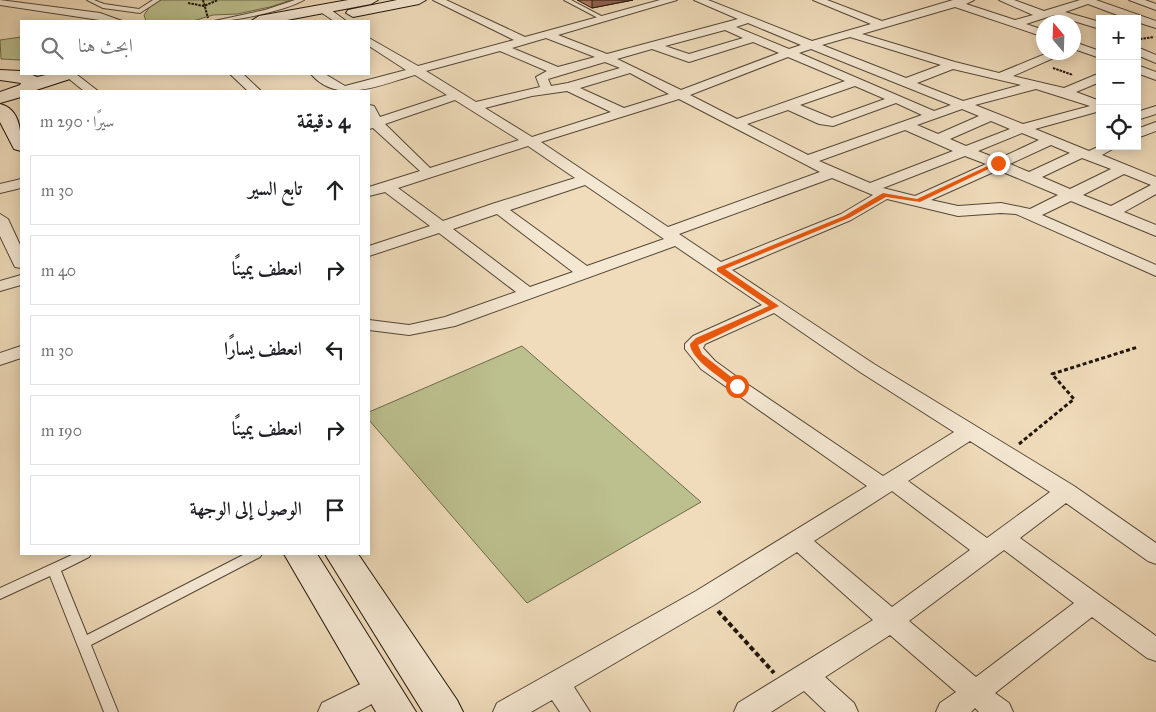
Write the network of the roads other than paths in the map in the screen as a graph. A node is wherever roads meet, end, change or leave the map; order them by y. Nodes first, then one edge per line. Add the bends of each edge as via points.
1 (90, 0) edge
2 (157, 0) edge
3 (301, 0) edge
4 (371, 0) edge
5 (419, 0) edge
6 (438, 0) edge
7 (567, 0) edge
8 (672, 0) edge
9 (818, 0) edge
10 (970, 0) edge
11 (1004, 0) edge
12 (1040, 0) edge
13 (1089, 0) edge
14 (1134, 0) edge
15 (706, 1) edge
16 (0, 2) edge
17 (951, 2) edge
18 (1020, 6) junction
19 (1156, 9) edge
20 (140, 11) junction
21 (1050, 13) junction
22 (1125, 15) edge
23 (1140, 15) edge
24 (333, 16) edge
25 (602, 18) junction
26 (114, 20) edge
27 (139, 20) edge
28 (222, 20) edge
29 (274, 20) edge
30 (315, 20) edge
31 (749, 20) junction
32 (1141, 21) edge
33 (1015, 24) junction
34 (882, 25) junction
35 (1096, 25) edge
36 (1156, 25) edge
37 (725, 26) junction
38 (1036, 31) edge
39 (544, 34) junction
40 (851, 34) junction
41 (754, 38) junction
42 (523, 40) junction
43 (1081, 41) edge
44 (370, 42) edge
45 (574, 44) junction
46 (813, 44) junction
47 (654, 46) junction
48 (501, 47) junction
49 (1096, 52) edge
50 (1141, 52) edge
51 (789, 53) junction
52 (607, 58) junction
53 (527, 59) junction
54 (1156, 59) edge
55 (1043, 60) edge
56 (1038, 62) joint
57 (952, 65) junction
58 (1156, 68) edge
59 (631, 69) junction
60 (1141, 70) edge
61 (1141, 70) edge
62 (557, 71) junction
63 (416, 72) junction
64 (58, 75) edge
65 (69, 75) edge
66 (237, 75) edge
67 (319, 75) edge
68 (1156, 76) edge
69 (998, 77) junction
70 (18, 79) edge
71 (1095, 80) edge
72 (855, 82) junction
73 (908, 82) junction
74 (1036, 85) junction
75 (569, 87) junction
76 (547, 89) junction
77 (91, 90) edge
78 (254, 90) edge
79 (342, 90) edge
80 (348, 90) edge
81 (1065, 92) junction
82 (681, 94) junction
83 (456, 96) junction
84 (0, 98) edge
85 (896, 99) junction
86 (962, 105) junction
87 (1098, 105) edge
88 (789, 106) junction
89 (474, 107) junction
90 (1096, 107) edge
91 (0, 109) edge
92 (1156, 110) edge
93 (622, 112) junction
94 (936, 116) junction
95 (991, 116) junction
96 (1141, 116) edge
97 (1141, 120) edge
98 (736, 123) junction
99 (372, 124) edge
100 (907, 126) junction
101 (1156, 126) edge
102 (1021, 129) junction
103 (1141, 133) edge
104 (1141, 135) edge
105 (526, 139) junction
106 (939, 139) junction
107 (1049, 140) junction
108 (1156, 141) edge
109 (20, 142) edge
110 (966, 150) junction
111 (1100, 150) edge
112 (1085, 155) junction
113 (808, 160) junction
114 (998, 163) junction
115 (423, 168) junction
116 (1123, 169) junction
117 (832, 173) junction
118 (1031, 177) junction
119 (585, 180) junction
120 (1156, 182) edge
121 (20, 183) edge
122 (370, 184) edge
123 (387, 186) junction
124 (870, 188) junction
125 (1156, 188) edge
126 (0, 189) edge
127 (370, 192) edge
128 (885, 194) junction
129 (1070, 194) junction
130 (918, 201) junction
131 (498, 207) junction
132 (1112, 212) junction
133 (1032, 214) junction
134 (0, 219) edge
135 (439, 227) junction
136 (1155, 229) edge
137 (672, 236) junction
138 (370, 250) edge
139 (14, 256) edge
140 (720, 269) junction
141 (1156, 272) edge
142 (584, 273) junction
143 (20, 280) edge
144 (0, 286) edge
145 (529, 294) junction
146 (775, 306) junction
147 (370, 325) edge
148 (20, 352) edge
149 (0, 359) edge
150 (971, 431) junction
151 (887, 483) junction
152 (1066, 492) junction
153 (796, 539) junction
154 (994, 543) junction
155 (83, 555) edge
156 (254, 555) edge
157 (301, 555) edge
158 (342, 555) edge
159 (1156, 555) edge
160 (54, 569) junction
161 (0, 594) edge
162 (1090, 604) junction
163 (890, 621) junction
164 (85, 642) junction
165 (1156, 650) edge
166 (796, 681) junction
167 (556, 684) junction
168 (976, 693) junction
169 (389, 699) edge
170 (111, 712) edge
171 (332, 712) edge
172 (444, 712) edge
173 (507, 712) edge
174 (576, 712) edge
175 (748, 712) edge
176 (844, 712) edge
177 (950, 712) edge
178 (999, 712) edge

1 - 20 lane via 113,8
2 - 20 lane
3 - 28 lane via 266,12
4 - 24 main road
5 - 24 main road
6 - 42 street
7 - 25 lane
8 - 25 street
9 - 34 street
10 - 17 street
11 - 18 street
12 - 18 street
13 - 21 street
13 - 22 street
14 - 19 street
15 - 31 street
16 - 26 street
17 - 33 street
17 - 34 street
18 - 21 street
19 - 23 street
20 - 27 lane
21 - 33 street
21 - 35 street
24 - 29 main road
24 - 30 main road
25 - 39 street
31 - 37 street
31 - 46 street
32 - 36 street
33 - 38 street
34 - 40 street
37 - 41 street
37 - 47 street
39 - 42 street
39 - 45 street
40 - 46 street
40 - 57 street
41 - 47 street via 691,58
41 - 51 street
42 - 48 street
43 - 49 street
44 - 63 street
45 - 52 street
45 - 53 street
46 - 51 street
46 - 73 street
47 - 52 street
48 - 53 street
48 - 63 street
50 - 54 street
51 - 72 street
51 - 82 street
52 - 59 street
52 - 62 street
53 - 62 street
55 - 56 street
56 - 69 street
57 - 69 street
57 - 73 street
58 - 60 street
59 - 75 street
59 - 82 street
61 - 68 street
62 - 76 street via 542,77
63 - 80 street
63 - 83 street
64 - 70 main road
65 - 77 street
66 - 78 street
67 - 79 street
69 - 74 street
70 - 84 main road
71 - 81 street
72 - 85 street
72 - 88 street
73 - 86 street
74 - 81 street
74 - 86 street
75 - 76 street
75 - 93 street
76 - 89 street
81 - 87 street
82 - 93 street
82 - 98 street
83 - 89 street
83 - 99 street
85 - 88 street via 833,122
85 - 94 street
86 - 94 street
86 - 95 street
88 - 98 street
89 - 105 street
90 - 102 street
91 - 109 main road
92 - 96 street
93 - 105 street
94 - 100 street
95 - 102 street
95 - 106 street
97 - 101 street
98 - 113 street
99 - 115 street
100 - 106 street
100 - 113 street
101 - 103 street
102 - 107 street
102 - 110 street
104 - 108 street
105 - 115 street
105 - 119 street
105 - 123 street
106 - 110 street
107 - 112 street
107 - 114 street
110 - 114 street
110 - 124 street
111 - 112 street
112 - 116 street
112 - 118 street
113 - 117 street
114 - 118 street
114 - 130 street
115 - 122 street
116 - 120 street
116 - 129 street
117 - 124 street
117 - 137 street
118 - 129 street
119 - 131 street
119 - 137 street
121 - 126 street
123 - 127 street
123 - 135 street
124 - 128 street
125 - 132 street
128 - 130 street
128 - 140 street via 846,217
129 - 132 street
129 - 133 street
130 - 133 street via 958,211 1001,208
131 - 135 street
131 - 142 street
132 - 136 street
133 - 141 street
134 - 139 street
135 - 138 street
135 - 145 street
137 - 140 street
137 - 142 street
140 - 146 street
142 - 145 street
143 - 144 street
145 - 147 street via 450,322 426,327 409,330
146 - 150 street via 867,368
146 - 151 street via 699,340 694,349 708,365 737,386
148 - 149 street
150 - 151 street
150 - 152 street
151 - 153 street
151 - 154 street
152 - 154 street
152 - 159 street
153 - 163 street
153 - 167 street via 705,598
154 - 162 street
154 - 163 street
155 - 160 lane
156 - 164 lane
157 - 169 main road
158 - 172 main road
160 - 161 lane
160 - 164 lane
162 - 165 street
162 - 168 street
163 - 166 street
163 - 168 street
164 - 170 lane
166 - 175 street
166 - 176 street
167 - 173 street
167 - 174 street
168 - 177 street
168 - 178 street
169 - 171 street

